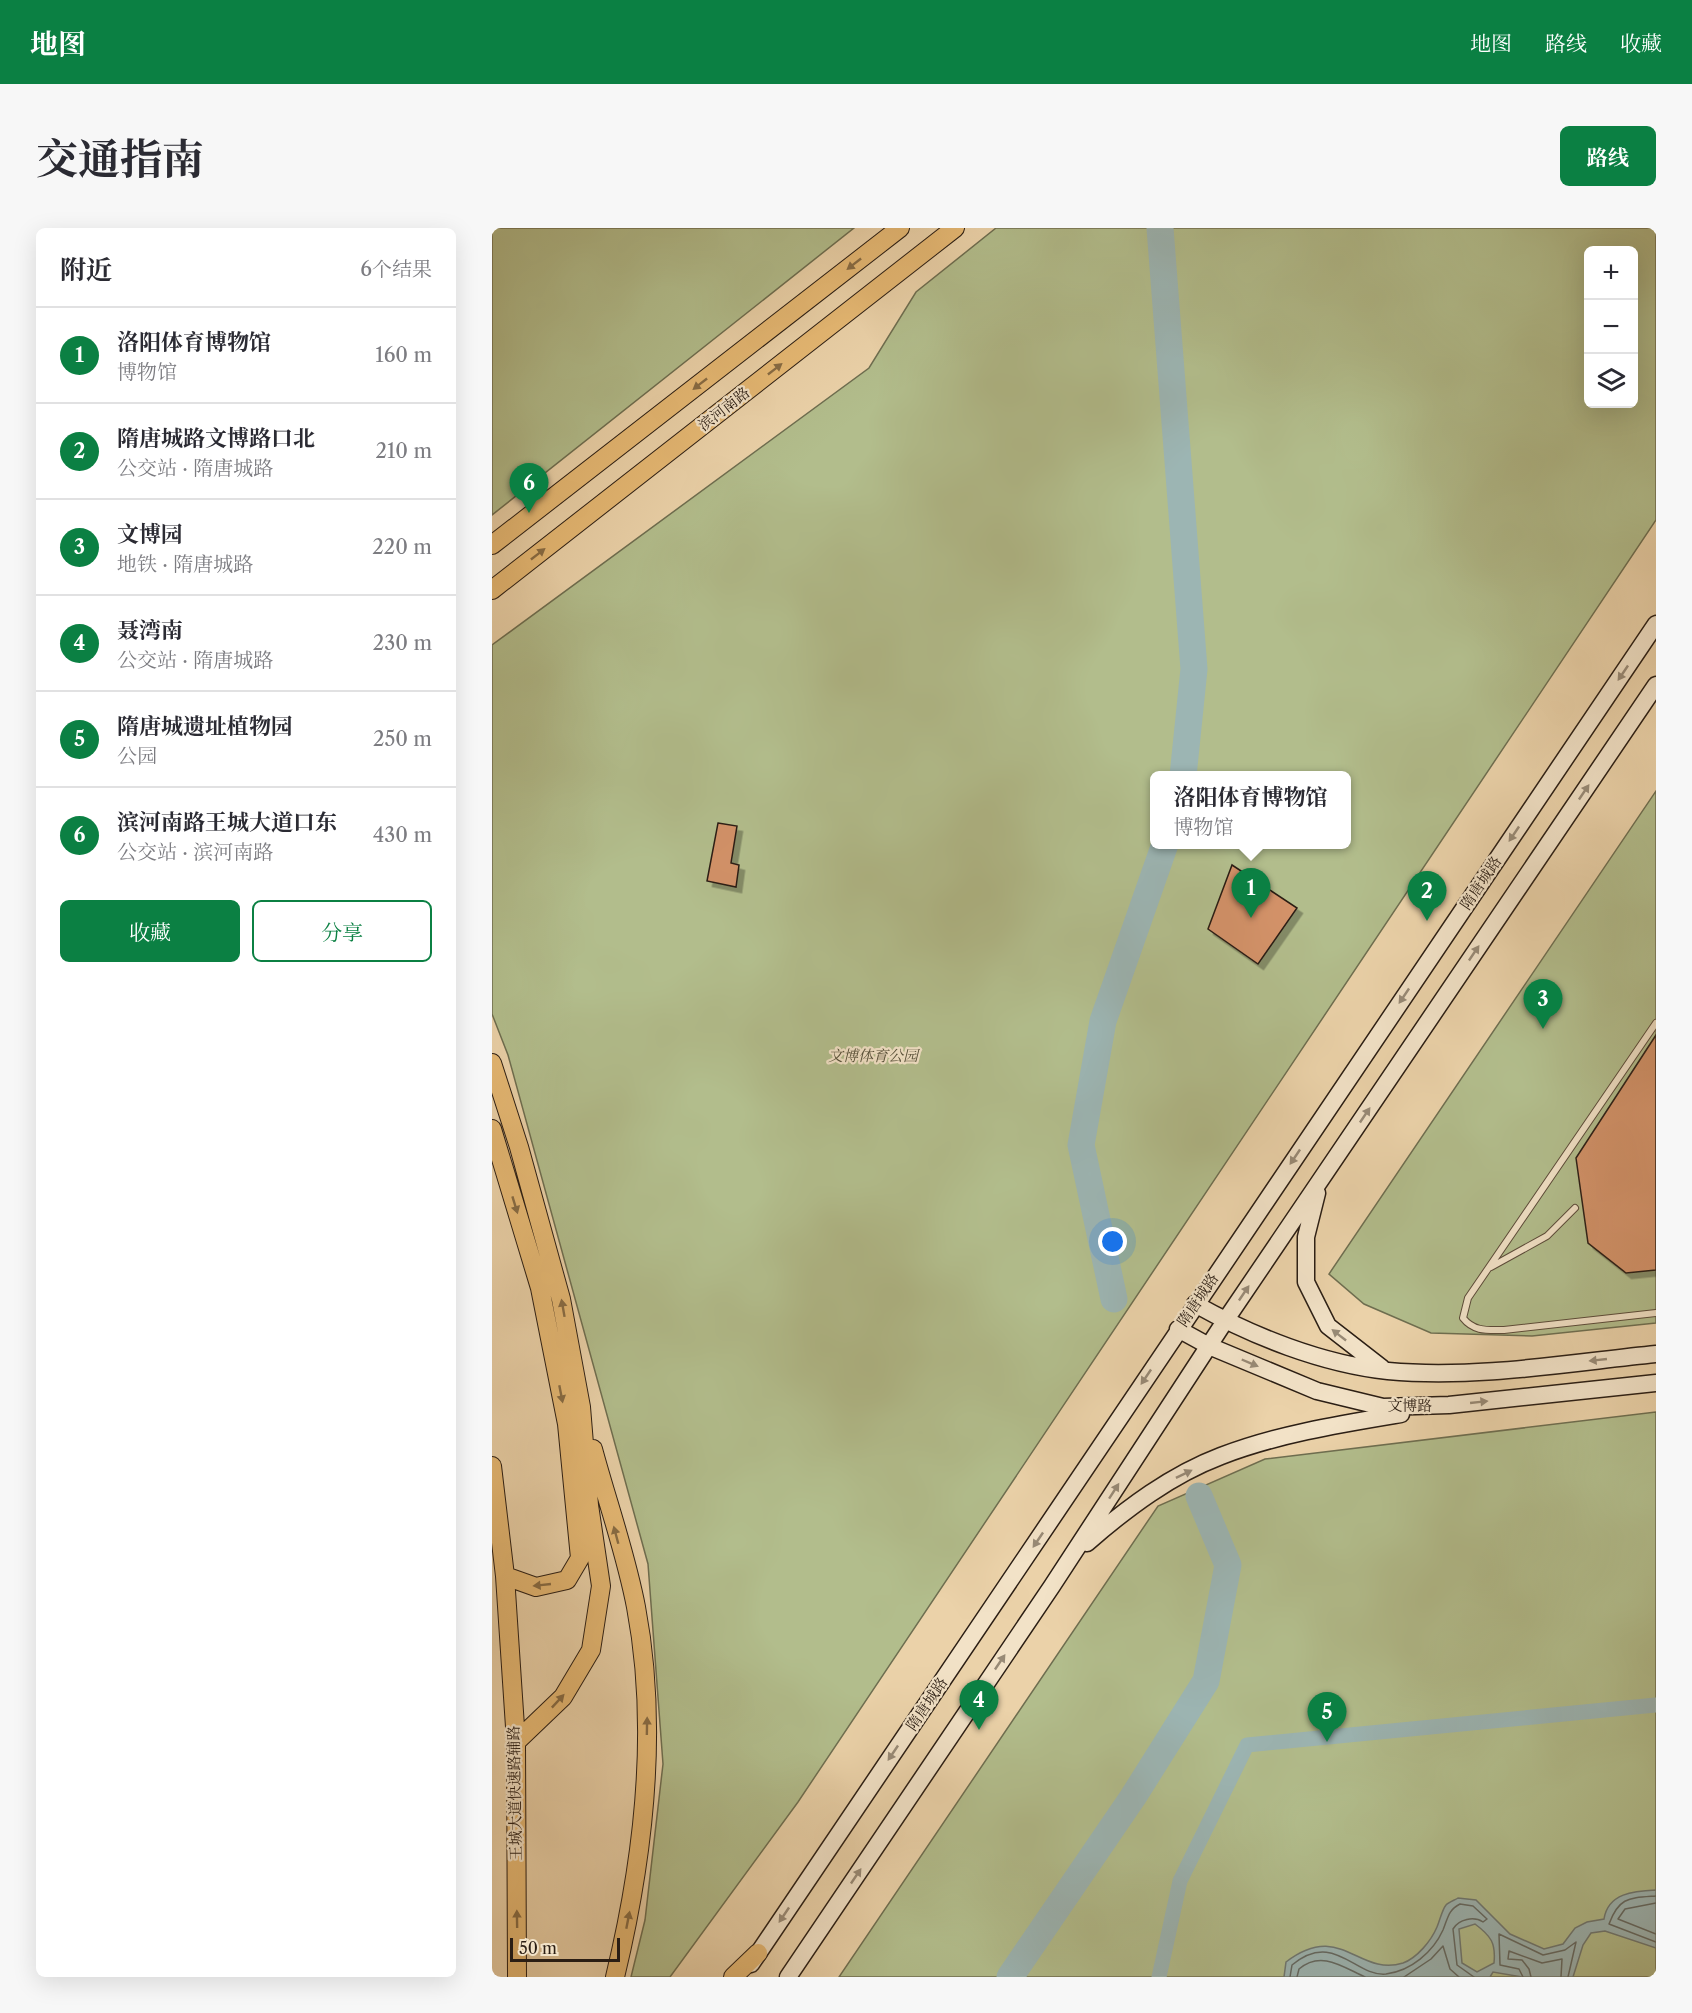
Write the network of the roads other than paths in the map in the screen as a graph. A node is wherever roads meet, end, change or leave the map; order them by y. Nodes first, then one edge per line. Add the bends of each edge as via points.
1 (900, 228) edge
2 (956, 228) edge
3 (492, 545) edge
4 (492, 590) edge
5 (1656, 624) edge
6 (1656, 686) edge
7 (1656, 1023) edge
8 (492, 1063) edge
9 (492, 1129) edge
10 (1321, 1181) junction
11 (1575, 1208) dead end
12 (1488, 1269) junction
13 (1194, 1304) junction
14 (1656, 1313) edge
15 (1225, 1321) junction
16 (1178, 1329) junction
17 (1209, 1346) junction
18 (1656, 1354) edge
19 (1386, 1371) junction
20 (1656, 1383) edge
21 (1449, 1405) junction
22 (581, 1407) junction
23 (492, 1466) edge
24 (1070, 1558) junction
25 (505, 1576) junction
26 (516, 1742) junction
27 (758, 1953) junction
28 (517, 1977) edge
29 (615, 1977) edge
30 (733, 1977) edge
31 (742, 1977) edge
32 (788, 1977) edge

1 -> 3 main road
4 -> 2 main road, 滨河南路
5 -> 13 main road, 隋唐城路
10 -> 6 main road
7 - 12 lane
22 -> 8 main road via 561,1299
9 -> 25 main road via 540,1288 567,1424 580,1558 567,1580 536,1587
15 -> 10 main road
19 -> 10 main road via 1328,1326 1306,1282 1306,1237
11 - 12 lane via 1547,1236
12 - 14 lane via 1463,1310 1463,1318 1480,1330
13 - 15 main road
13 - 16 main road, 隋唐城路
15 - 17 main road
15 - 19 main road via 1319,1357
16 - 17 main road, 文博路
16 -> 27 main road, 隋唐城路
17 -> 21 main road, 文博路 via 1317,1390 1383,1407
24 -> 17 main road
18 -> 19 main road via 1446,1374
21 -> 20 main road, 文博路
24 -> 21 main road via 1120,1514 1170,1480 1221,1456 1286,1437
26 -> 22 main road via 563,1697 591,1650 601,1586
29 -> 22 main road via 637,1870 646,1771 647,1689 636,1606
23 - 25 main road, 王城大道快速路辅路
32 -> 24 main road
25 - 26 main road, 王城大道快速路辅路
28 -> 26 main road, 王城大道快速路辅路
27 - 30 main road
27 - 31 main road, 隋唐城路

